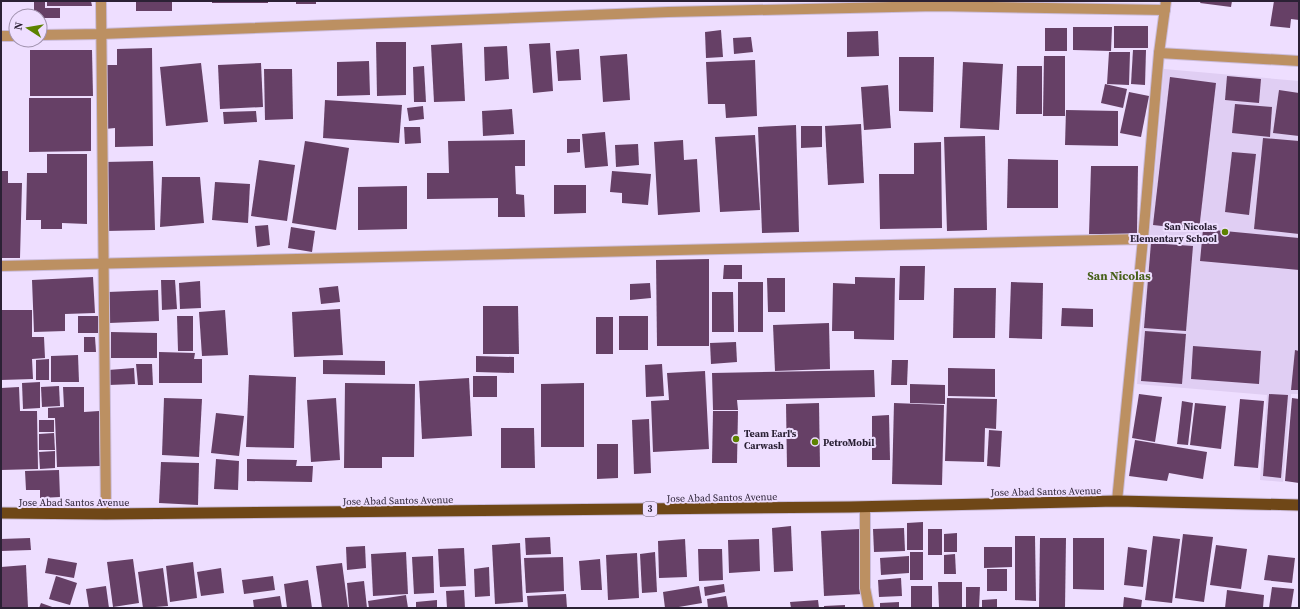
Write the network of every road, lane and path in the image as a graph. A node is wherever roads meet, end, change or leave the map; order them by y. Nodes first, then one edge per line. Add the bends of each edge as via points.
1 (101, 1) edge
2 (1166, 6) edge
3 (101, 34) junction
4 (48, 35) edge
5 (1159, 53) junction
6 (1299, 62) edge
7 (1143, 239) junction
8 (104, 263) junction
9 (1, 266) edge
10 (1117, 501) junction
11 (1299, 505) edge
12 (865, 507) junction
13 (1, 513) edge
14 (106, 514) junction
15 (869, 608) edge

1 - 3 street
2 - 3 street via 944,6 668,12
2 - 5 street
3 - 4 street
3 - 8 street
5 - 6 street
5 - 7 street
7 - 8 street
7 - 10 street
8 - 9 street
8 - 14 street
10 - 11 highway, Jose Abad Santos Avenue / 3
10 - 12 highway, Jose Abad Santos Avenue / 3
12 - 14 highway, Jose Abad Santos Avenue / 3
12 - 15 street via 865,588
13 - 14 highway, Jose Abad Santos Avenue / 3

